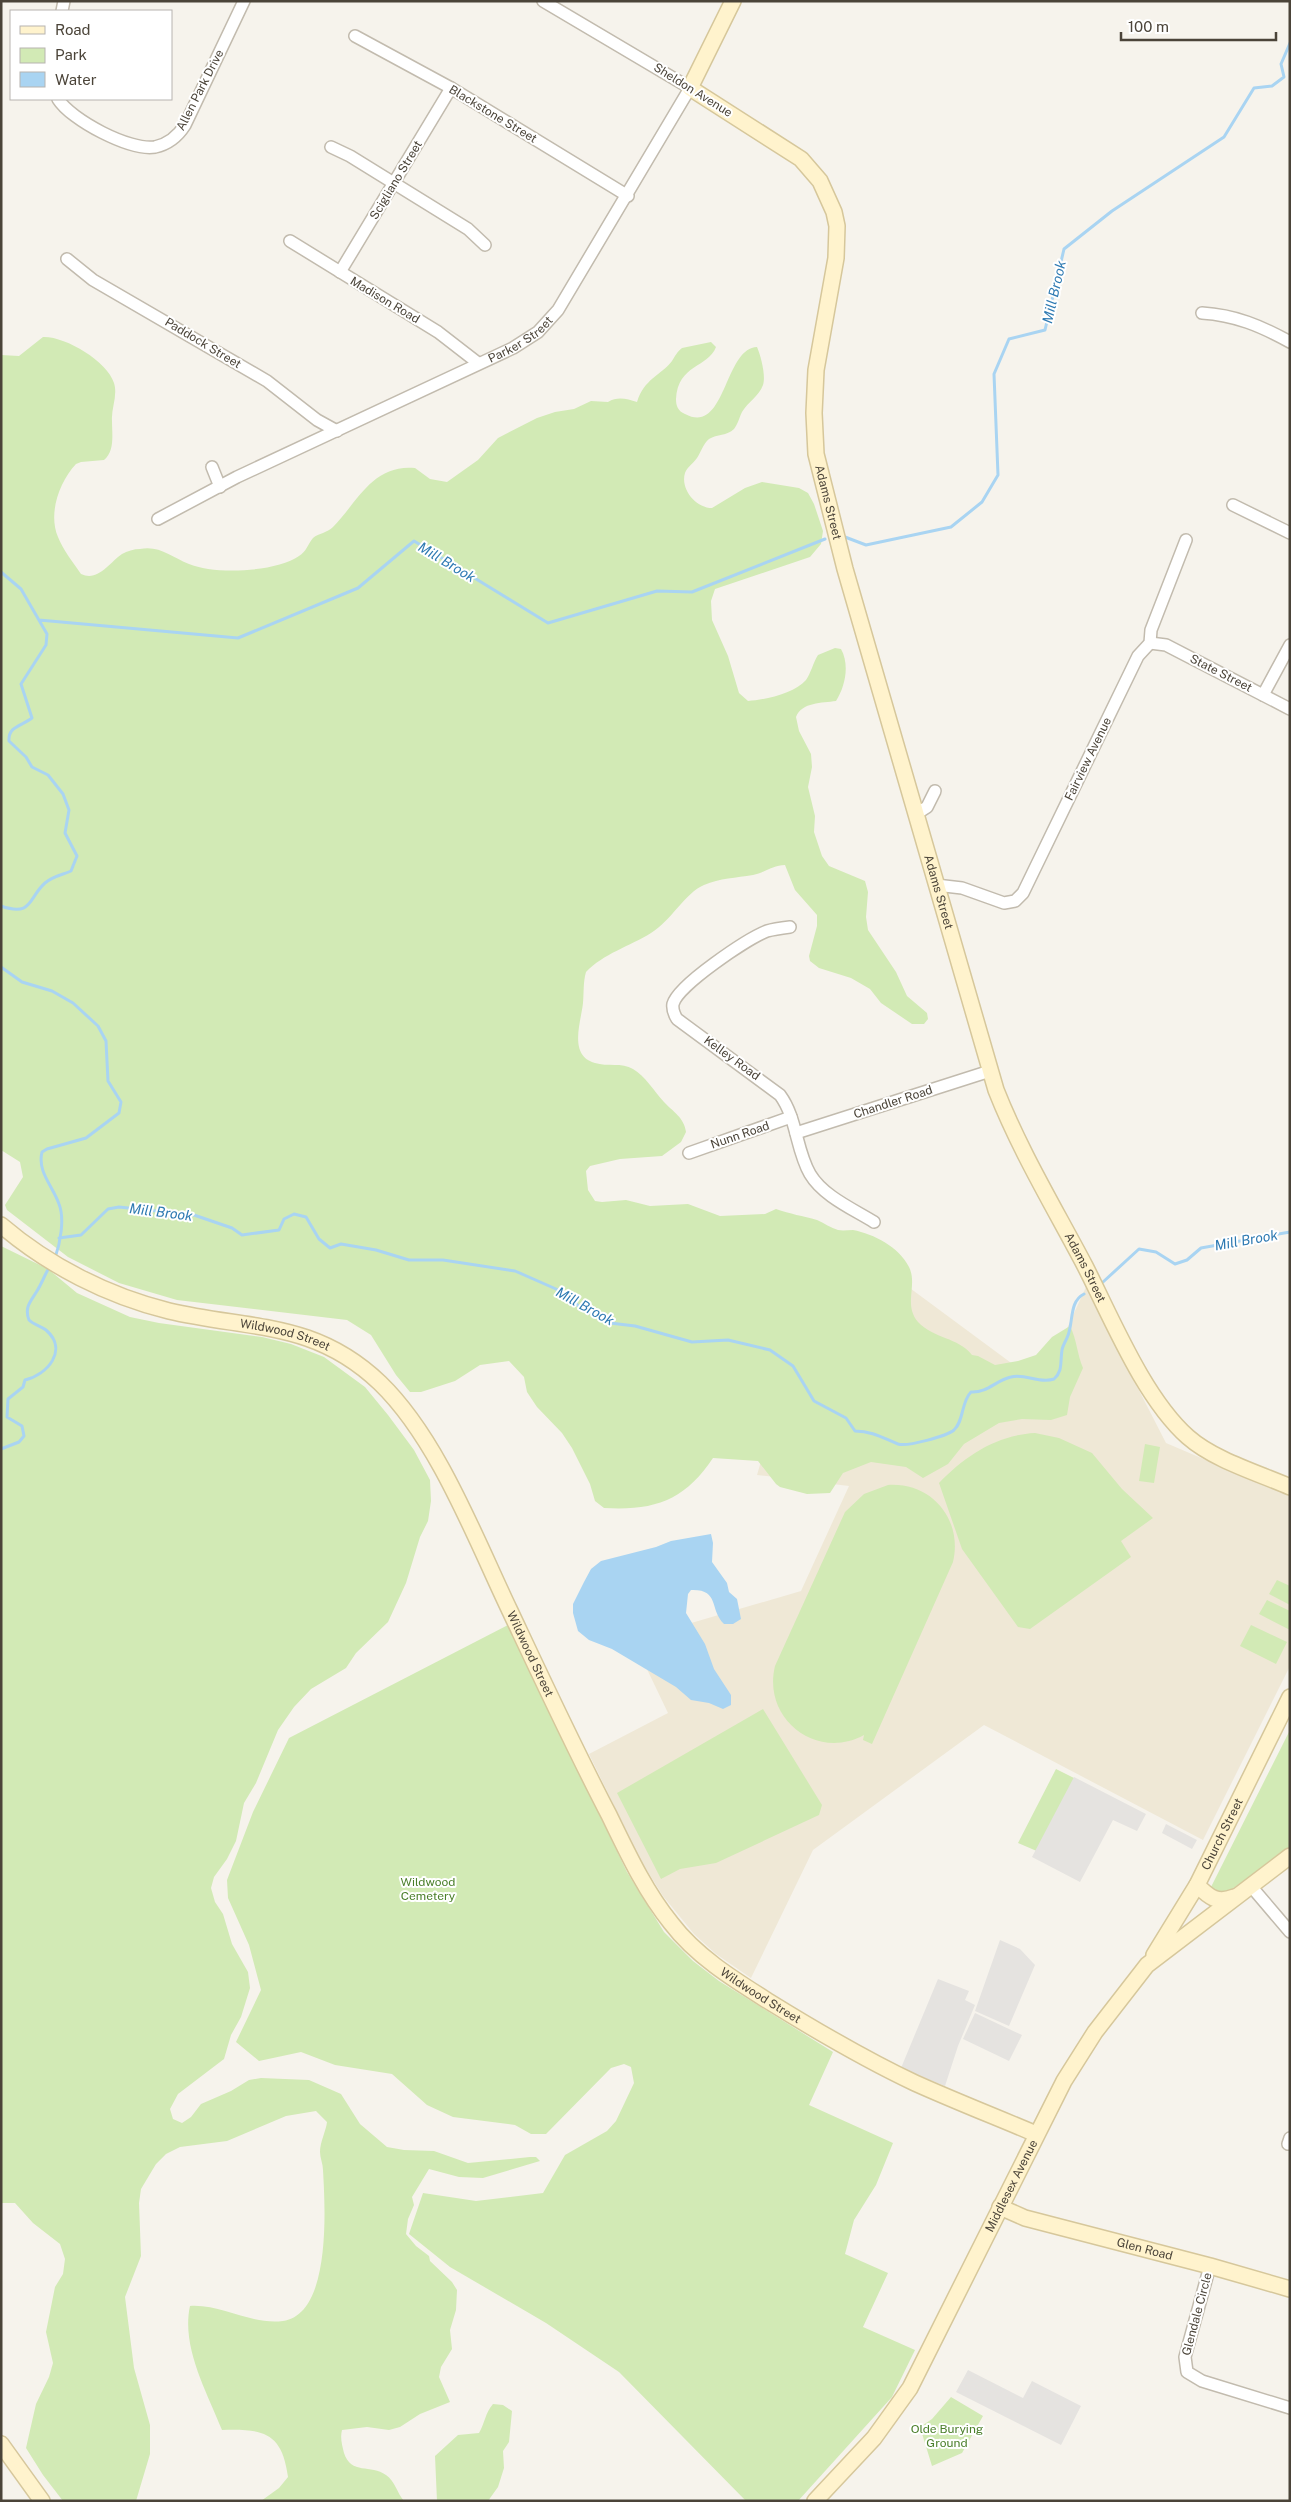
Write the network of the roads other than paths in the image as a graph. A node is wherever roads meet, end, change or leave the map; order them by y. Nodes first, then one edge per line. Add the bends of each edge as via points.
1 (244, 1) edge
2 (544, 1) edge
3 (733, 1) edge
4 (355, 36) dead end
5 (451, 88) junction
6 (690, 88) junction
7 (59, 100) edge
8 (331, 147) dead end
9 (394, 183) junction
10 (628, 196) junction
11 (829, 196) joint
12 (290, 241) dead end
13 (485, 245) dead end
14 (67, 259) dead end
15 (340, 272) junction
16 (1202, 313) dead end
17 (1290, 342) edge
18 (478, 364) junction
19 (337, 431) junction
20 (212, 467) dead end
21 (220, 487) junction
22 (1234, 505) dead end
23 (158, 519) dead end
24 (1290, 533) edge
25 (1186, 540) dead end
26 (1150, 644) junction
27 (1290, 645) edge
28 (1263, 695) junction
29 (1290, 709) edge
30 (935, 791) dead end
31 (916, 814) junction
32 (936, 885) junction
33 (790, 928) dead end
34 (990, 1071) junction
35 (791, 1117) junction
36 (796, 1133) junction
37 (689, 1153) dead end
38 (874, 1222) dead end
39 (1, 1225) edge
40 (1290, 1487) edge
41 (1290, 1697) edge
42 (1290, 1856) edge
43 (1197, 1885) junction
44 (1250, 1885) junction
45 (1236, 1896) junction
46 (1290, 1932) edge
47 (1147, 1966) junction
48 (1036, 2134) junction
49 (1000, 2207) junction
50 (1210, 2266) junction
51 (1290, 2289) edge
52 (1290, 2408) edge
53 (1, 2444) edge
54 (42, 2501) edge
55 (815, 2501) edge

1 - 7 street, Allen Park Drive via 185,125 166,143 150,147 133,144 78,119
2 - 6 street, Sheldon Avenue
3 - 6 street, Parker Street
4 - 5 street, Blackstone Street
5 - 9 street, Scigliano Street
5 - 10 street, Blackstone Street
6 - 10 street, Parker Street
6 - 11 street, Sheldon Avenue via 801,159
8 - 9 street
9 - 13 street via 468,228
9 - 15 street, Scigliano Street
10 - 18 street, Parker Street via 568,297 548,322 526,341
11 - 31 street, Adams Street via 837,241 816,370 816,454 845,569
12 - 15 street, Madison Road
14 - 19 street, Paddock Street via 93,280 267,381 317,420
15 - 18 street, Madison Road via 452,342
16 - 17 street via 1234,317
18 - 19 street, Parker Street
19 - 21 street, Parker Street
20 - 21 street
21 - 23 street, Parker Street
22 - 24 street
25 - 26 street, Fairview Avenue via 1151,630
26 - 28 street, State Street via 1166,645
26 - 32 street, Fairview Avenue via 1138,656 1020,896 1015,901 1004,902 962,888
27 - 28 street
28 - 29 street, State Street
30 - 31 street via 927,807
31 - 32 street, Adams Street
32 - 34 street, Adams Street
33 - 35 street, Kelley Road via 767,932 729,952 679,996 673,1008 677,1018 778,1092
34 - 36 street, Chandler Road
34 - 40 street, Adams Street via 1004,1110 1073,1245 1140,1372 1168,1416 1199,1446
35 - 36 street, Kelley Road
35 - 37 street, Nunn Road
36 - 38 street, Kelley Road via 813,1178 835,1198
39 - 48 street, Wildwood Street via 63,1269 116,1294 180,1313 300,1335 329,1346 366,1371 409,1416 444,1475 586,1770 636,1869 670,1923 720,1969 806,2024 910,2080
41 - 43 street, Church Street
42 - 44 street, Middlesex Avenue
43 - 45 street via 1214,1900
43 - 47 street, Church Street
44 - 45 street, Middlesex Avenue
44 - 46 street
45 - 47 street, Middlesex Avenue
47 - 48 street, Middlesex Avenue via 1085,2046
48 - 49 street, Middlesex Avenue
49 - 50 street, Glen Road via 1025,2218
49 - 55 street, Middlesex Avenue via 900,2405
50 - 51 street, Glen Road
50 - 52 street, Glendale Circle via 1186,2356 1187,2372 1202,2381
53 - 54 street

